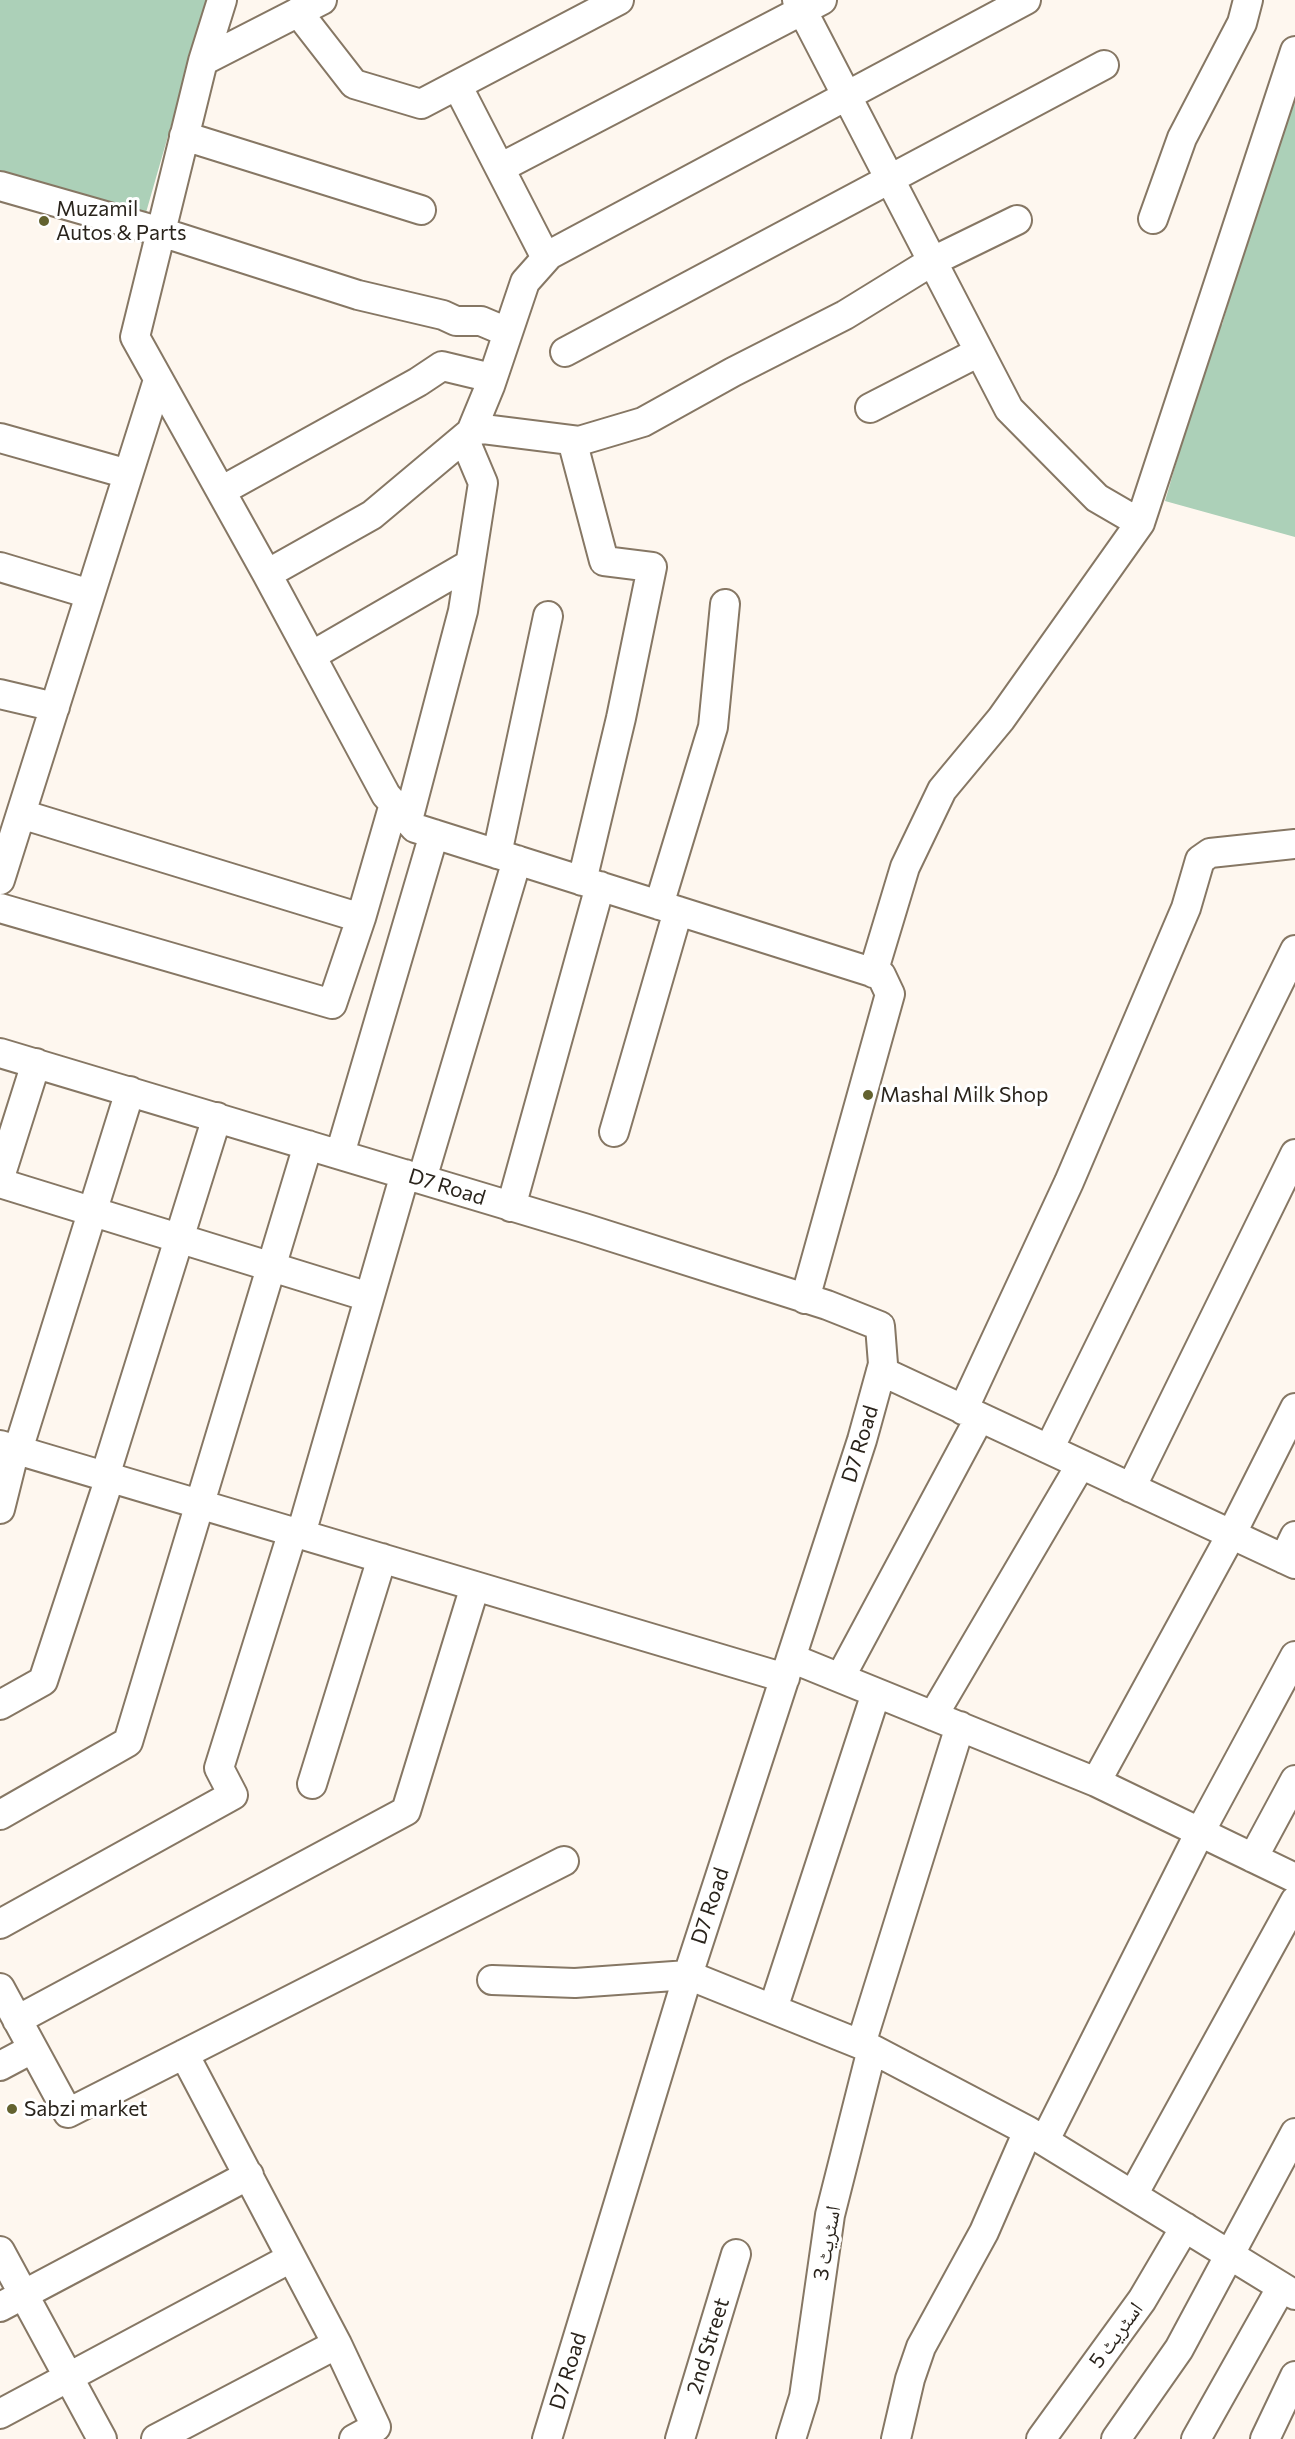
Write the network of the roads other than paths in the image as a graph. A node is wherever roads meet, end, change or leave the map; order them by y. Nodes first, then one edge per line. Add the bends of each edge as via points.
1 (222, 0) edge
2 (619, 0) edge
3 (1026, 0) edge
4 (1248, 0) edge
5 (807, 4) edge
6 (310, 6) edge
7 (1295, 51) edge
8 (203, 61) junction
9 (1104, 65) dead end
10 (458, 85) junction
11 (846, 95) junction
12 (184, 136) junction
13 (500, 168) junction
14 (889, 179) junction
15 (0, 186) edge
16 (421, 210) dead end
17 (1153, 219) dead end
18 (1017, 220) dead end
19 (161, 232) junction
20 (546, 258) junction
21 (931, 262) junction
22 (507, 332) junction
23 (565, 352) dead end
24 (979, 352) junction
25 (492, 378) junction
26 (158, 380) junction
27 (870, 408) dead end
28 (467, 435) junction
29 (0, 438) edge
30 (572, 440) junction
31 (128, 474) junction
32 (221, 491) junction
33 (1140, 523) junction
34 (470, 564) junction
35 (0, 567) edge
36 (267, 574) junction
37 (90, 594) junction
38 (725, 604) dead end
39 (548, 616) dead end
40 (311, 656) junction
41 (0, 694) edge
42 (55, 707) junction
43 (401, 812) junction
44 (21, 814) junction
45 (434, 834) junction
46 (1295, 844) edge
47 (507, 857) junction
48 (0, 880) edge
49 (591, 884) junction
50 (0, 908) edge
51 (669, 908) junction
52 (361, 918) junction
53 (1295, 950) edge
54 (873, 973) junction
55 (0, 1053) edge
56 (36, 1063) junction
57 (130, 1091) junction
58 (217, 1117) junction
59 (614, 1132) dead end
60 (308, 1145) junction
61 (340, 1154) junction
62 (1295, 1154) edge
63 (413, 1176) junction
64 (0, 1177) edge
65 (0, 1183) edge
66 (511, 1207) junction
67 (92, 1211) junction
68 (179, 1238) junction
69 (272, 1267) junction
70 (369, 1297) junction
71 (805, 1299) junction
72 (881, 1371) junction
73 (1295, 1408) edge
74 (972, 1414) junction
75 (11, 1448) edge
76 (1049, 1449) junction
77 (1081, 1464) junction
78 (107, 1476) junction
79 (1131, 1488) junction
80 (199, 1504) junction
81 (0, 1509) edge
82 (297, 1533) junction
83 (1231, 1535) junction
84 (1291, 1553) edge
85 (382, 1558) junction
86 (475, 1586) junction
87 (1295, 1656) edge
88 (788, 1668) junction
89 (840, 1678) junction
90 (876, 1693) junction
91 (0, 1705) edge
92 (933, 1716) junction
93 (960, 1726) junction
94 (1295, 1780) edge
95 (1096, 1782) junction
96 (312, 1784) dead end
97 (0, 1815) edge
98 (1200, 1832) junction
99 (1253, 1858) junction
100 (564, 1861) dead end
101 (1295, 1878) edge
102 (1295, 1901) edge
103 (0, 1924) edge
104 (688, 1975) junction
105 (492, 1980) dead end
106 (0, 1988) edge
107 (773, 2009) junction
108 (17, 2020) junction
109 (866, 2047) junction
110 (32, 2049) junction
111 (184, 2054) junction
112 (0, 2066) edge
113 (1295, 2133) edge
114 (1036, 2135) junction
115 (249, 2175) junction
116 (1133, 2195) junction
117 (1185, 2227) junction
118 (0, 2251) edge
119 (736, 2254) dead end
120 (1231, 2256) junction
121 (291, 2259) junction
122 (1288, 2291) edge
123 (12, 2300) edge
124 (337, 2344) junction
125 (68, 2376) junction
126 (1295, 2376) edge
127 (0, 2414) edge
128 (102, 2439) edge
129 (156, 2439) edge
130 (354, 2439) edge
131 (547, 2439) edge
132 (680, 2439) edge
133 (791, 2439) edge
134 (896, 2439) edge
135 (1041, 2439) edge
136 (1116, 2439) edge
137 (1196, 2439) edge
138 (1265, 2439) edge

1 - 8 street
2 - 10 street
3 - 11 street
4 - 17 street via 1242,23 1182,138
5 - 11 street
5 - 13 street
6 - 8 street
6 - 10 street via 354,84 421,104
7 - 33 street
8 - 12 street
9 - 14 street
10 - 13 street
11 - 14 street
11 - 20 street
12 - 16 street
12 - 19 street
13 - 20 street
14 - 21 street
14 - 23 street
15 - 19 street
18 - 21 street
19 - 22 street via 358,295 456,321 481,321
19 - 26 street via 135,337
20 - 22 street via 525,282
21 - 24 street
21 - 30 street via 845,315 643,422
22 - 25 street
24 - 27 street
24 - 33 street via 1009,409 1097,498
25 - 28 street
25 - 32 street via 441,366
26 - 31 street
26 - 32 street
28 - 30 street via 483,429
28 - 34 street via 483,483
28 - 36 street via 372,515
29 - 31 street
30 - 49 street via 604,561 652,567
31 - 37 street
32 - 36 street
33 - 54 street via 1001,719 942,790 905,867
34 - 40 street
34 - 43 street via 463,611
35 - 37 street
36 - 40 street
37 - 42 street
38 - 51 street via 713,727
39 - 47 street
40 - 43 street via 386,795
41 - 42 street
42 - 44 street
43 - 45 street via 415,828
43 - 52 street
44 - 48 street
44 - 52 street
45 - 47 street
45 - 61 street
46 - 74 street via 1210,853 1200,860 1186,908
47 - 49 street
47 - 63 street
49 - 51 street
49 - 66 street
50 - 52 street via 332,1004
51 - 54 street
51 - 59 street
53 - 76 street
54 - 71 street via 881,975 890,994
55 - 56 street, D7 Road
56 - 57 street, D7 Road
56 - 64 street
57 - 58 street, D7 Road
57 - 67 street
58 - 60 street, D7 Road
58 - 68 street
60 - 61 street, D7 Road
60 - 69 street
61 - 63 street, D7 Road
62 - 79 street
63 - 66 street, D7 Road
63 - 70 street
65 - 67 street
66 - 71 street, D7 Road
67 - 68 street
67 - 75 street
68 - 69 street
68 - 78 street
69 - 70 street
69 - 80 street
70 - 82 street
71 - 72 street, D7 Road via 880,1326
72 - 74 street
72 - 88 street, D7 Road
73 - 83 street
74 - 76 street
74 - 89 street
75 - 78 street
75 - 81 street
76 - 77 street
77 - 79 street
77 - 92 street
78 - 80 street
78 - 91 street via 43,1681
79 - 83 street
80 - 82 street
80 - 97 street via 128,1742
82 - 85 street
82 - 103 street via 219,1768 233,1795
83 - 84 street
83 - 95 street
85 - 86 street
85 - 96 street
86 - 88 street
86 - 108 street via 406,1810
87 - 98 street
88 - 89 street
88 - 104 street, D7 Road
89 - 90 street
90 - 92 street
90 - 107 street
92 - 93 street
93 - 95 street
93 - 109 street, اسٹریٹ 3
94 - 99 street
95 - 98 street
98 - 99 street
98 - 114 street
99 - 101 street
100 - 111 street
102 - 116 street
104 - 105 street via 575,1983
104 - 107 street
104 - 131 street, D7 Road
106 - 108 street
107 - 109 street
108 - 110 street
109 - 114 street
109 - 133 street, اسٹریٹ 3 via 830,2215 804,2397
110 - 111 street via 68,2113
110 - 112 street
111 - 115 street
113 - 120 street
114 - 116 street
114 - 134 street via 921,2347
115 - 121 street
115 - 123 street
116 - 117 street
117 - 120 street
117 - 135 street, اسٹریٹ 5 via 1142,2300
118 - 123 street
119 - 132 street, 2nd Street
120 - 122 street
120 - 136 street via 1179,2349
121 - 124 street
121 - 125 street
122 - 137 street
123 - 125 street
124 - 129 street
124 - 130 street via 376,2427
125 - 127 street
125 - 128 street
126 - 138 street

